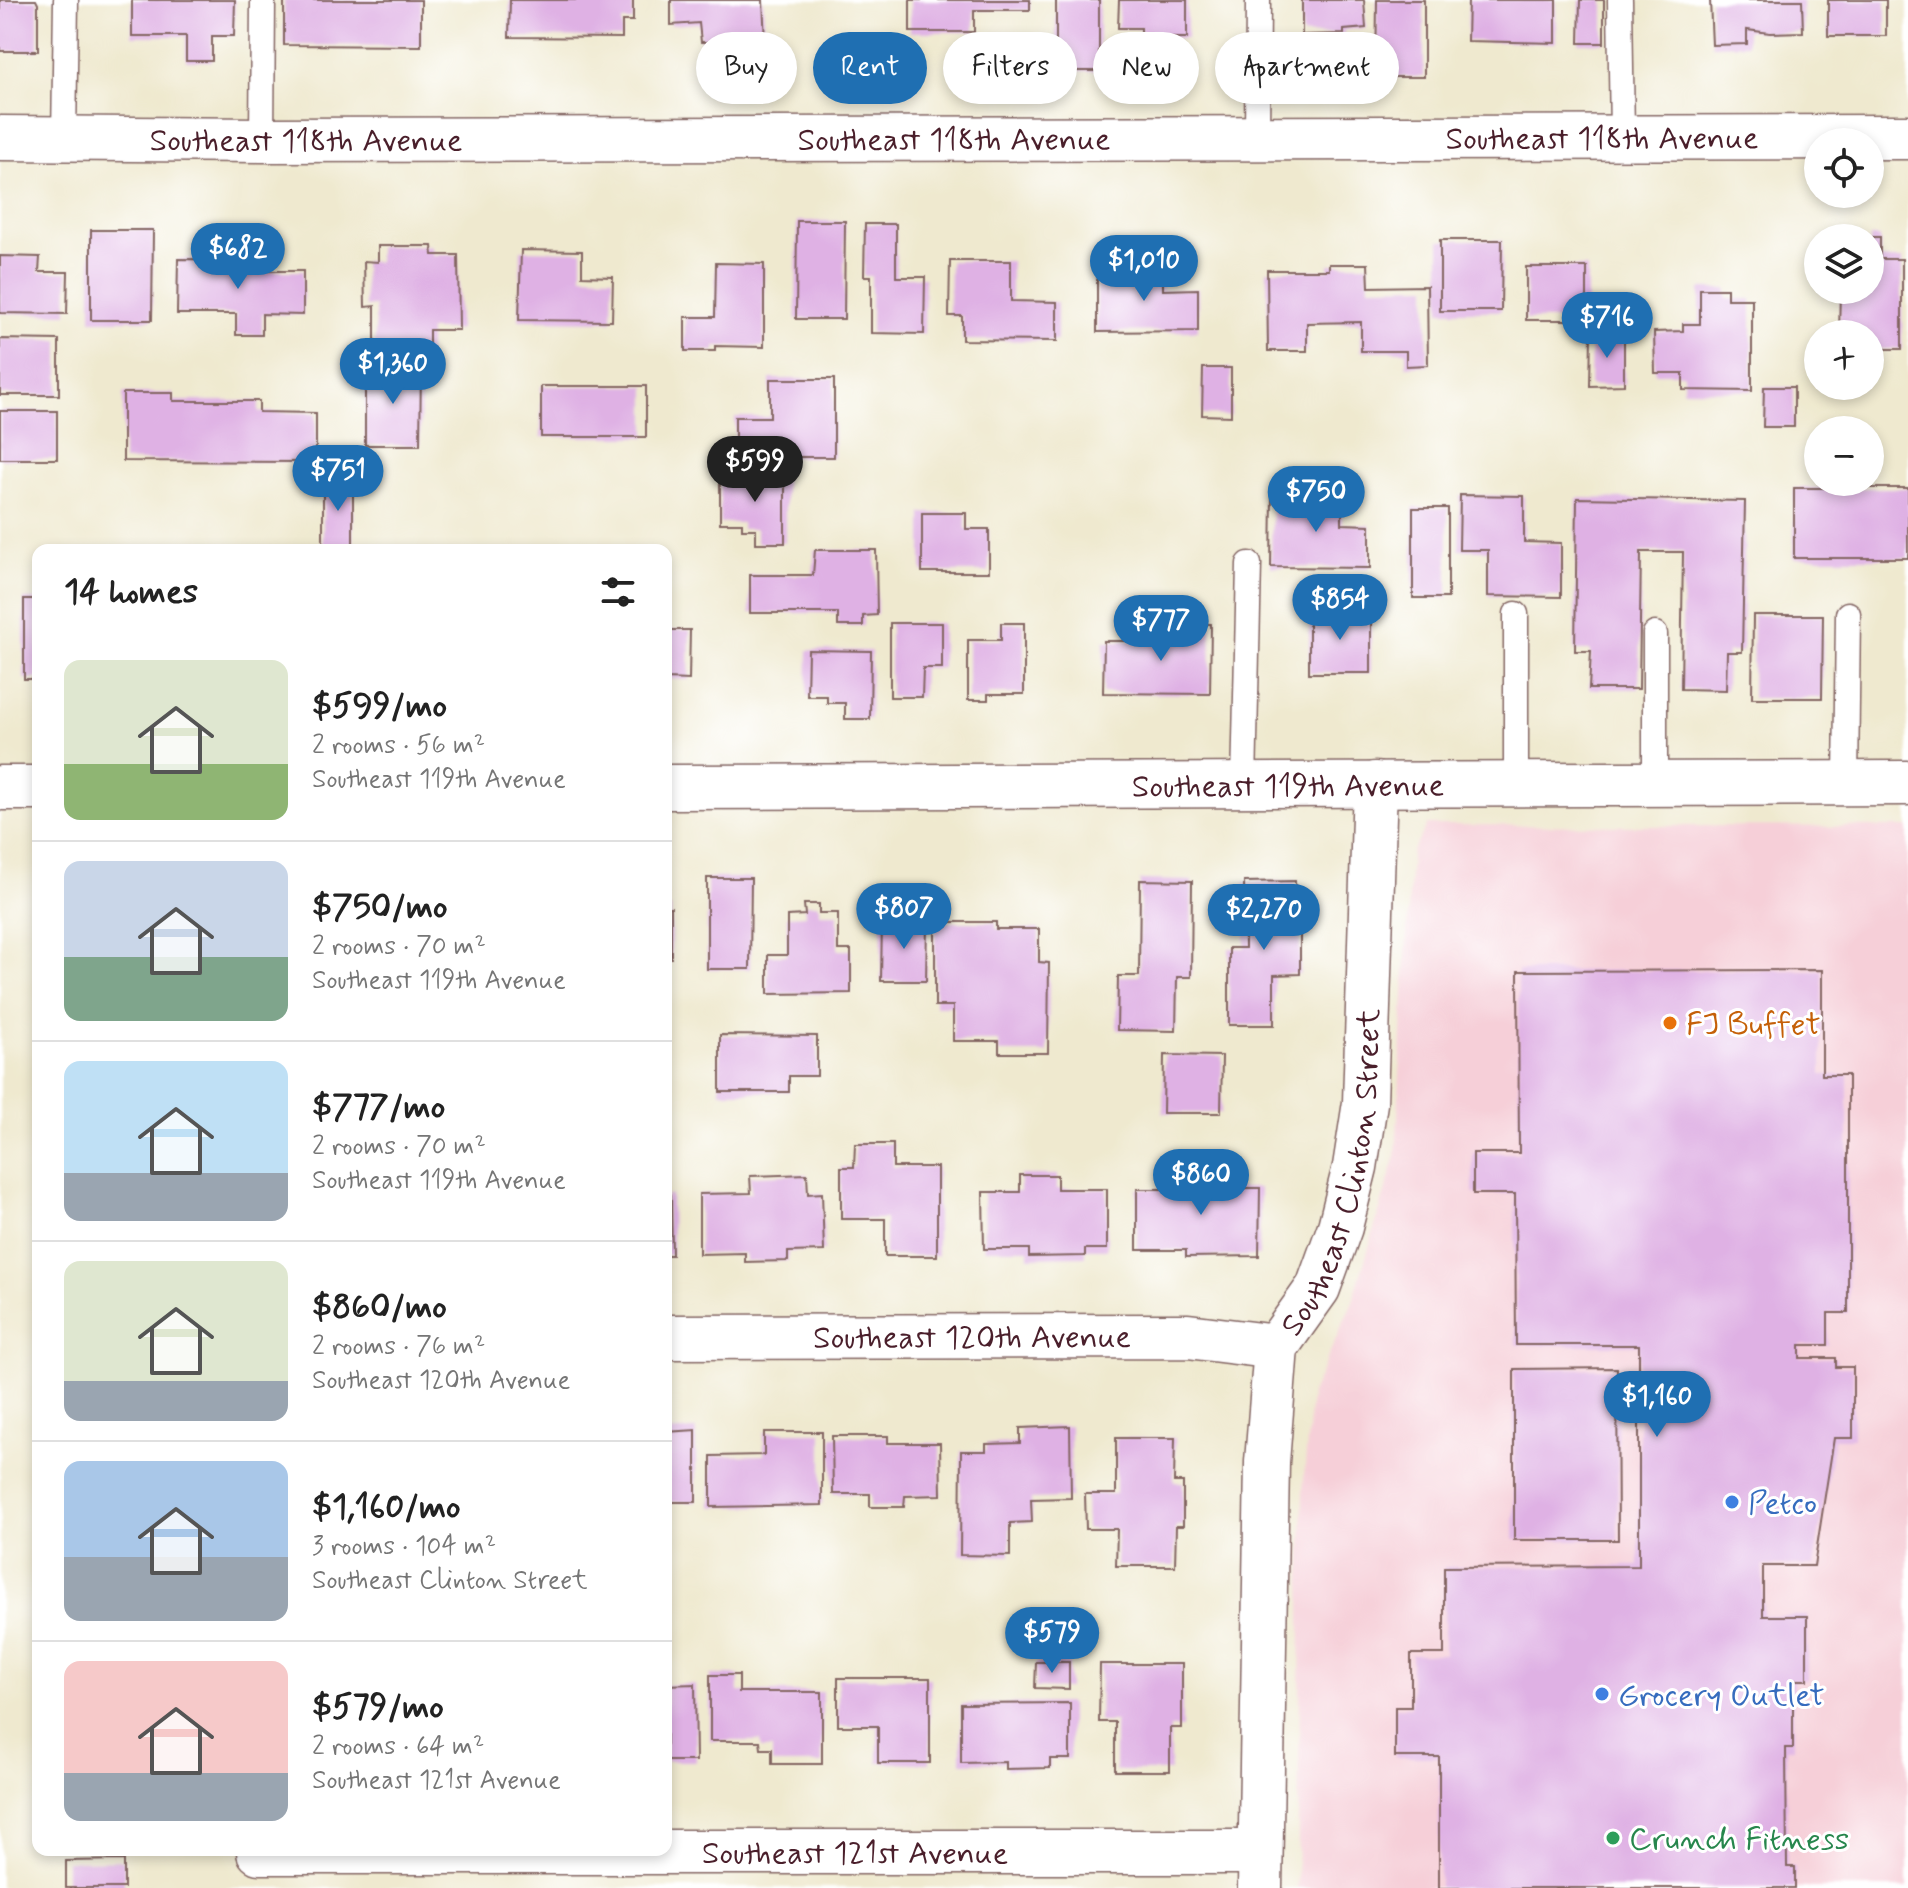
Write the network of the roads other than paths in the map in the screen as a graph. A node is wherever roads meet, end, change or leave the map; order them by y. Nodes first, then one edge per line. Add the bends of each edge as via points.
1 (66, 0) edge
2 (263, 0) edge
3 (1258, 0) edge
4 (1620, 0) edge
5 (1622, 136) junction
6 (1257, 137) junction
7 (1908, 137) edge
8 (0, 138) edge
9 (64, 139) junction
10 (262, 140) junction
11 (1249, 564) dead end
12 (1516, 614) dead end
13 (1848, 614) dead end
14 (1655, 634) dead end
15 (1846, 783) junction
16 (1908, 783) edge
17 (1375, 784) junction
18 (1516, 784) junction
19 (1655, 784) junction
20 (1244, 785) junction
21 (672, 787) edge
22 (0, 788) edge
23 (32, 788) edge
24 (672, 1337) edge
25 (1276, 1347) junction
26 (259, 1863) edge
27 (1260, 1870) edge

1 - 9 lane
2 - 10 lane
3 - 6 lane
4 - 5 lane
5 - 6 street, Southeast 118th Avenue
5 - 7 street, Southeast 118th Avenue
6 - 10 street, Southeast 118th Avenue
8 - 9 street, Southeast 118th Avenue
9 - 10 street, Southeast 118th Avenue
11 - 20 lane
12 - 18 lane
13 - 15 lane
14 - 19 lane
15 - 16 street, Southeast 119th Avenue
15 - 19 street, Southeast 119th Avenue
17 - 18 street, Southeast 119th Avenue
17 - 20 street, Southeast 119th Avenue
17 - 25 street, Southeast Clinton Street via 1365,1103 1355,1167 1318,1288
18 - 19 street, Southeast 119th Avenue
20 - 21 street, Southeast 119th Avenue
22 - 23 street
24 - 25 street, Southeast 120th Avenue via 1188,1336
25 - 27 street, Southeast Clinton Street via 1267,1462
26 - 27 street, Southeast 121st Avenue

